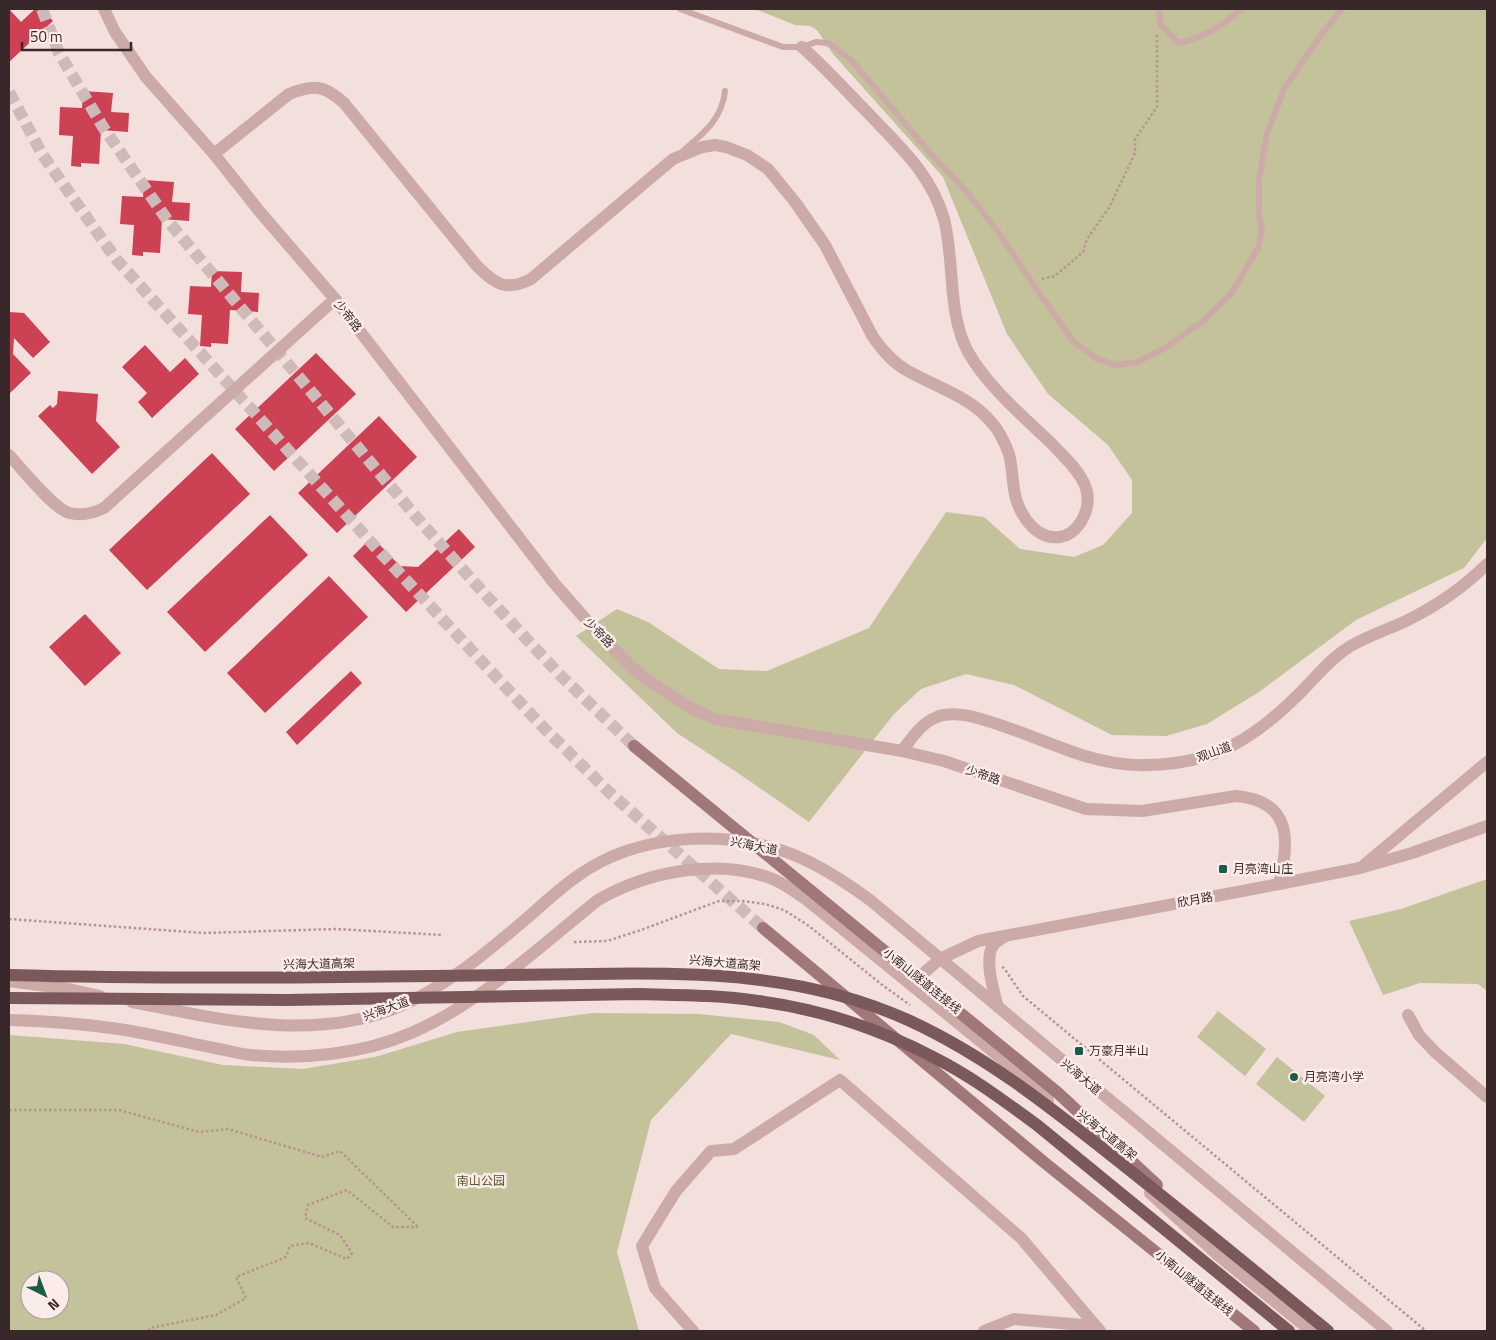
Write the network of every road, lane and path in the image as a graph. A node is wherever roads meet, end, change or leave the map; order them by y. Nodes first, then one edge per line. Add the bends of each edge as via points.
1 (104, 9) edge
2 (680, 9) edge
3 (1159, 9) edge
4 (1242, 9) edge
5 (1342, 9) edge
6 (1156, 32) dead end
7 (802, 47) junction
8 (725, 91) dead end
9 (214, 154) junction
10 (673, 159) junction
11 (1026, 274) junction
12 (334, 299) junction
13 (9, 455) edge
14 (1487, 564) edge
15 (634, 746) tunnel mouth
16 (902, 751) junction
17 (1487, 762) edge
18 (1487, 826) edge
19 (1360, 868) junction
20 (1279, 884) junction
21 (9, 919) edge
22 (763, 928) tunnel mouth
23 (443, 935) dead end
24 (1005, 936) junction
25 (940, 959) junction
26 (1004, 968) dead end
27 (9, 975) edge
28 (9, 981) edge
29 (911, 984) junction
30 (9, 998) edge
31 (998, 1007) junction
32 (1408, 1015) dead end
33 (9, 1020) edge
34 (1487, 1097) edge
35 (9, 1110) edge
36 (1200, 1227) junction
37 (150, 1331) edge
38 (693, 1331) edge
39 (984, 1331) edge
40 (1095, 1331) edge
41 (1100, 1331) edge
42 (1254, 1331) edge
43 (1289, 1331) edge
44 (1311, 1331) edge
45 (1328, 1331) edge
46 (1387, 1331) edge
47 (1426, 1331) edge

1 - 9 street, 少帝路 via 146,77
2 - 7 lane via 783,46
3 - 4 lane via 1161,25 1178,43 1197,39 1216,29
5 - 11 lane via 1284,89 1267,134 1259,179 1262,230 1258,248 1231,294 1204,320 1166,348 1137,362 1116,365 1097,359 1072,341
6 - 11 path via 1157,107 1135,139 1135,153 1109,208 1087,240 1083,252 1055,276 1040,279
7 - 10 street via 907,155 935,194 944,222 957,316 967,349 992,384 1080,474 1088,494 1087,503 1082,519 1073,531 1057,538 1033,528 1021,511 1007,450 993,424 979,410 908,371 881,349 825,245 768,169 747,155 715,145
7 - 11 lane via 816,42 827,43 852,61 967,192
8 - 10 lane via 717,117 703,134
9 - 10 street via 289,94 308,88 324,88 333,92 477,266 498,284 508,286 520,285 531,279
9 - 12 street, 少帝路
12 - 13 street via 104,508 84,514 69,512 56,505
12 - 16 street, 少帝路 via 554,583 596,631 646,679 691,708 715,719
14 - 16 street, 观山道 via 1453,594 1431,608 1334,658 1256,733 1209,756 1168,765 1128,765 1086,756 973,716 950,715 938,717 921,728
15 - 36 main road, 小南山隧道连接线 via 1058,1093
16 - 20 street, 少帝路 via 944,761 1086,809 1142,810 1229,797 1249,798 1274,811 1284,828 1285,859
17 - 19 street
18 - 19 street, 欣月路
19 - 20 street, 欣月路
20 - 24 street, 欣月路
21 - 23 path via 204,933 336,929
22 - 42 main road, 小南山隧道连接线 via 1044,1163
24 - 25 street, 欣月路 via 978,941
24 - 31 street via 993,945 990,953 991,983
25 - 28 street, 兴海大道 via 825,869 769,847 702,838 641,846 580,874 476,960 425,994 363,1019 298,1026 240,1023 69,989
25 - 29 street, 欣月路
25 - 31 street, 兴海大道
26 - 47 path via 1023,996
27 - 36 main road, 兴海大道高架 via 286,978 692,973 770,980 874,1006 962,1047 1047,1104
29 - 33 street via 807,900 775,881 753,873 701,869 641,880 616,889 453,1012 410,1034 366,1048 325,1055 250,1055 117,1029
29 - 44 street via 1001,1058 1219,1256
30 - 43 main road via 287,1000 640,994 758,1000 833,1016 878,1031 937,1058 1038,1124
31 - 46 street, 兴海大道
32 - 34 street via 1435,1052
35 - 37 path via 119,1110 199,1132 228,1129 322,1157 340,1151 418,1226 393,1227 347,1190 308,1205 305,1218 340,1235 352,1253 347,1259 309,1243 290,1246 286,1257 236,1277 246,1298 216,1315 150,1328
36 - 45 main road, 兴海大道高架
38 - 41 street via 655,1288 642,1246 676,1191 711,1151 734,1149 840,1080 1021,1238
39 - 40 street via 1014,1319 1083,1325

